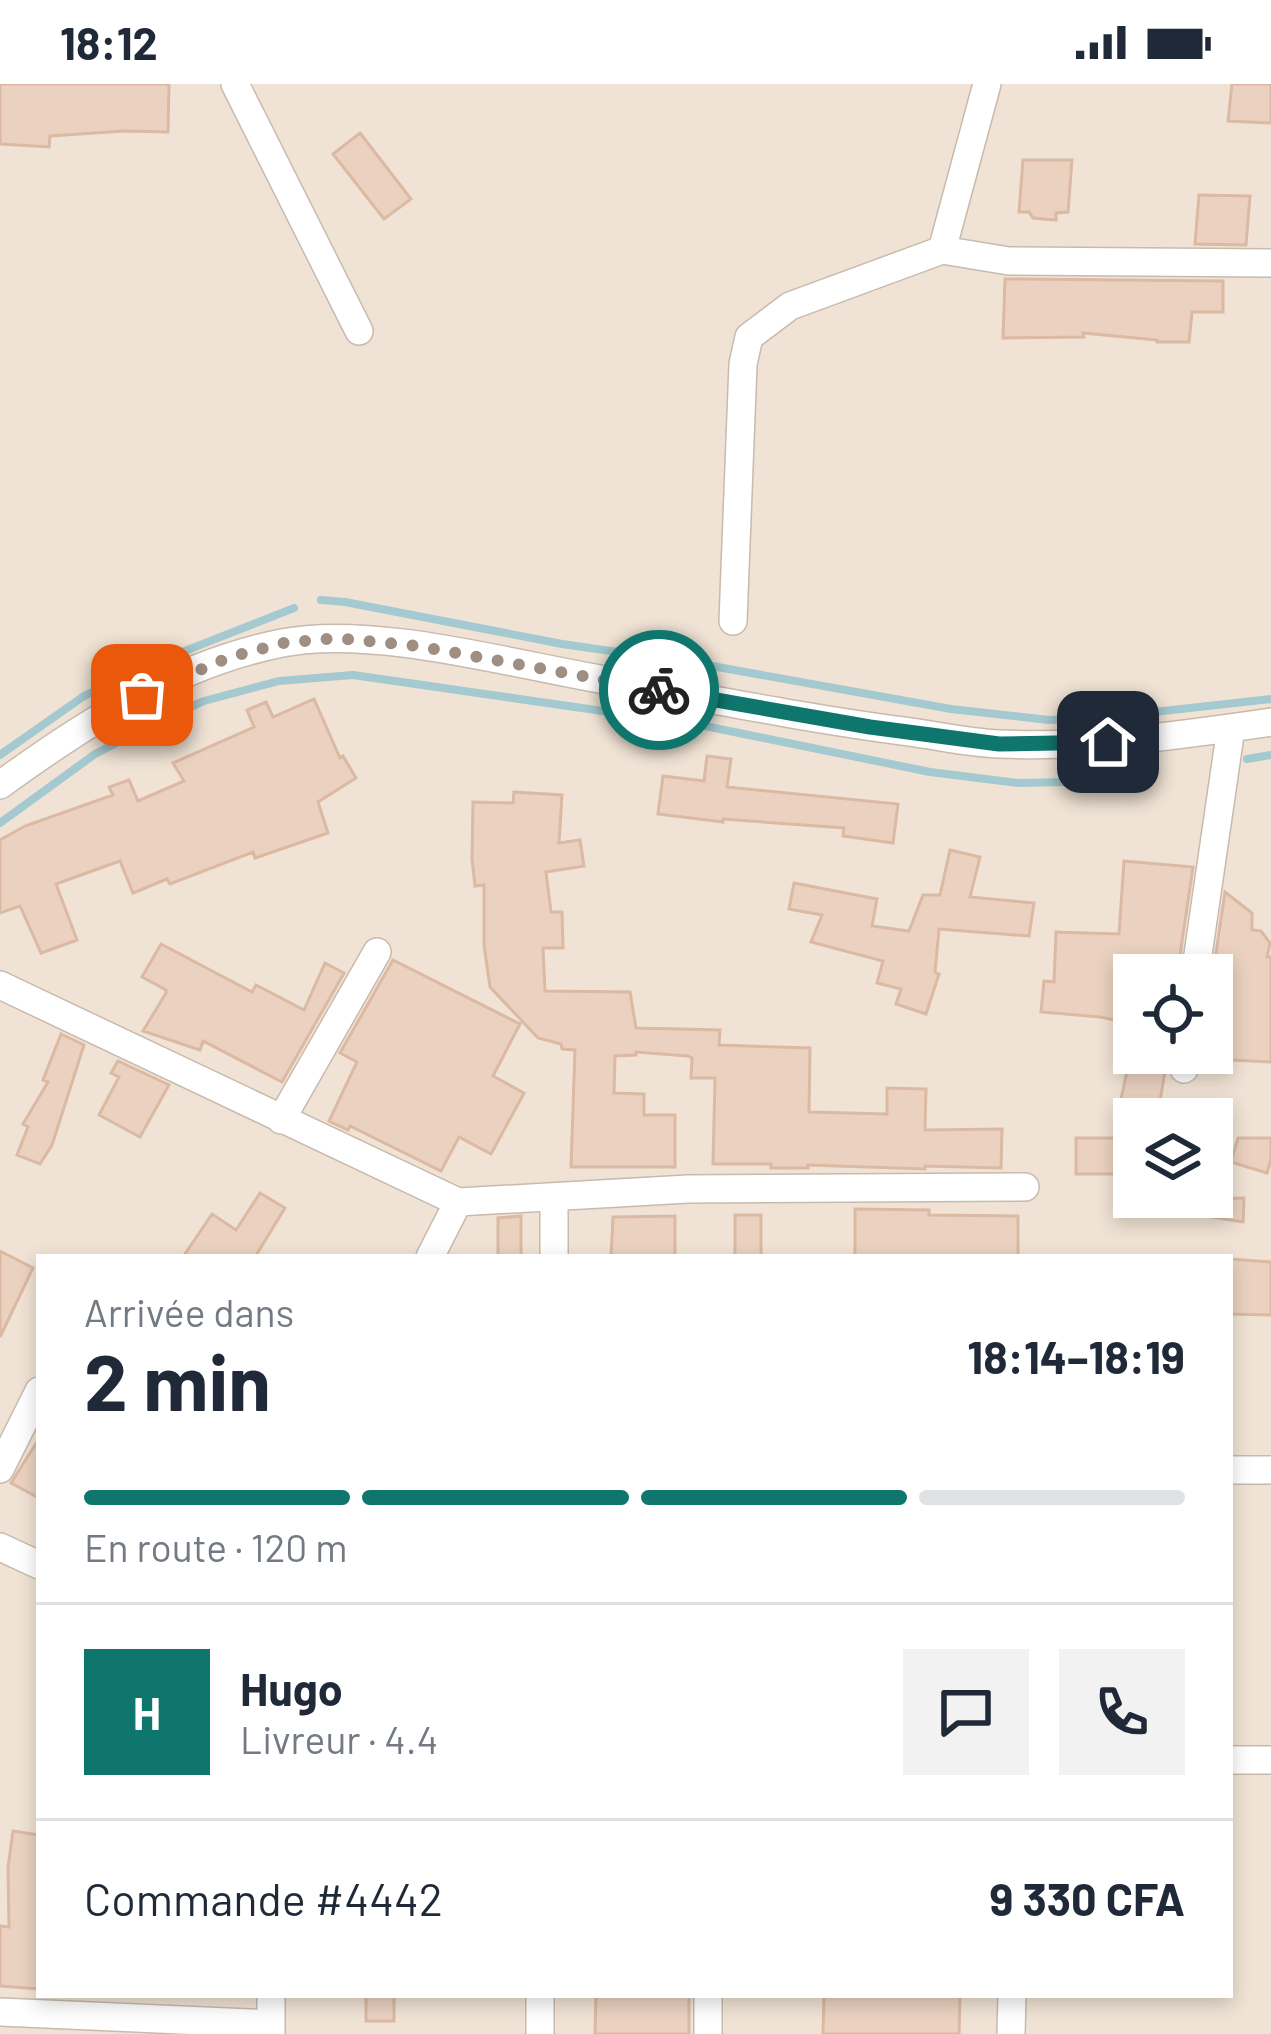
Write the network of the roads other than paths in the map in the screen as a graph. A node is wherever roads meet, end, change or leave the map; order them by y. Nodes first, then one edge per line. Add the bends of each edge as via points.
1 (236, 84) edge
2 (987, 84) edge
3 (941, 250) junction
4 (1271, 263) edge
5 (359, 331) dead end
6 (733, 621) dead end
7 (1271, 722) edge
8 (1231, 728) junction
9 (0, 785) edge
10 (376, 952) dead end
11 (1198, 954) edge
12 (0, 985) edge
13 (281, 1120) junction
14 (1025, 1187) dead end
15 (554, 1197) junction
16 (458, 1202) junction
17 (432, 1254) edge
18 (554, 1254) edge
19 (36, 1397) edge
20 (0, 1468) edge
21 (1233, 1470) edge
22 (1271, 1470) edge
23 (0, 1546) edge
24 (36, 1564) edge
25 (1233, 1760) edge
26 (1271, 1760) edge
27 (271, 1998) edge
28 (540, 1998) edge
29 (708, 1998) edge
30 (1012, 1998) edge
31 (0, 2012) edge
32 (271, 2029) edge
33 (540, 2034) edge
34 (708, 2034) edge
35 (1011, 2034) edge

1 - 5 street
2 - 3 street
3 - 4 street via 1009,261
3 - 6 street via 790,306 749,337
7 - 8 street
8 - 9 street via 999,744 336,638 284,643 181,676 104,714
8 - 11 street
10 - 13 street
12 - 13 street
13 - 16 street
14 - 15 street
15 - 16 street
15 - 18 street
16 - 17 street
19 - 20 street
21 - 22 street
23 - 24 street
25 - 26 street
27 - 32 street
28 - 33 street
29 - 34 street
30 - 35 street
31 - 32 street

